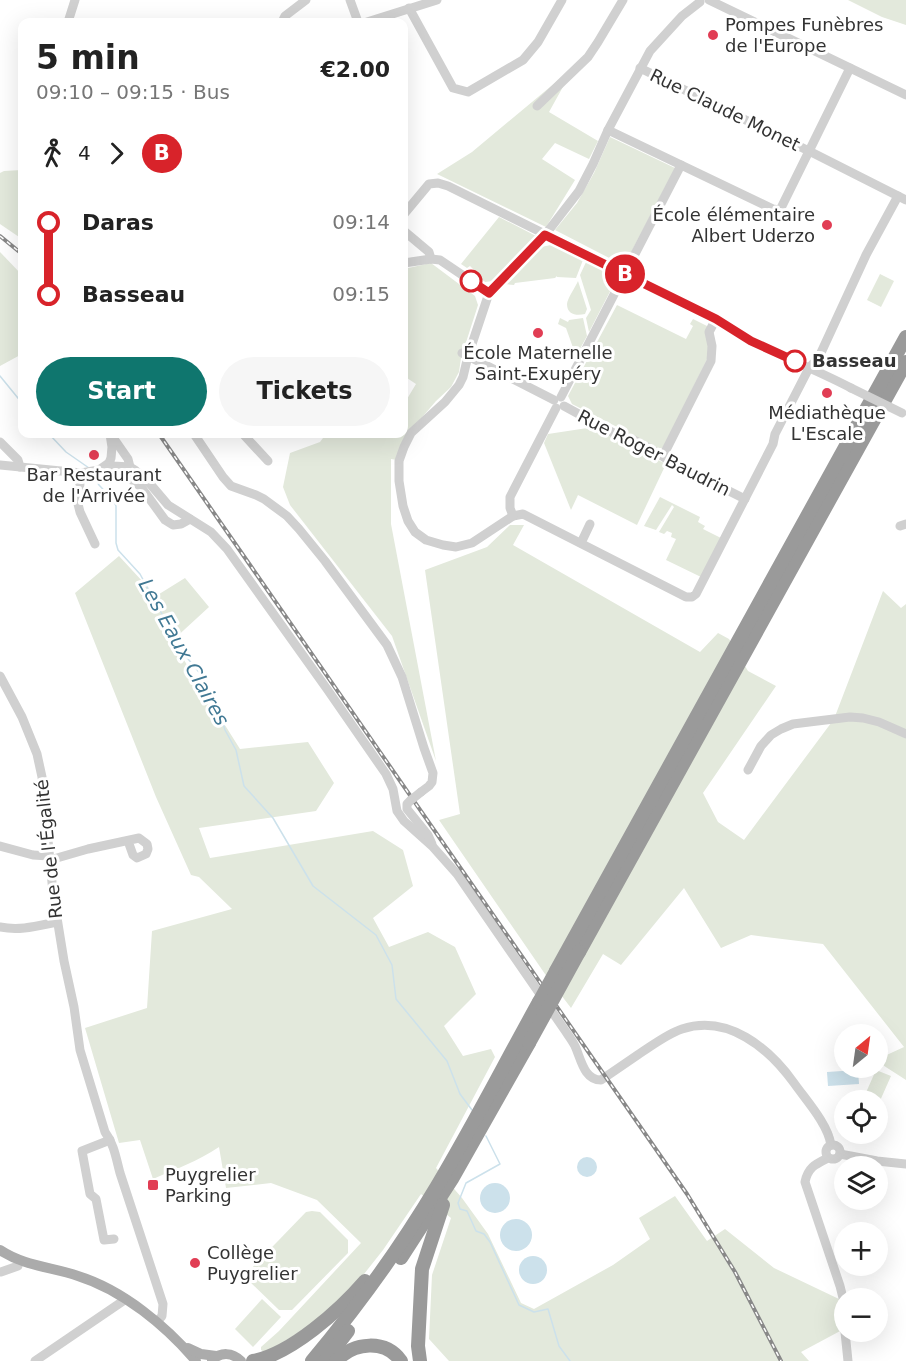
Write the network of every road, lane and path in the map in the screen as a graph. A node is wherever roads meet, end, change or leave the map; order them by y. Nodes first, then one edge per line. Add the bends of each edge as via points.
1 (75, 0) edge
2 (306, 0) edge
3 (350, 0) edge
4 (436, 0) edge
5 (562, 0) edge
6 (623, 0) edge
7 (704, 0) edge
8 (409, 9) junction
9 (69, 18) edge
10 (284, 18) edge
11 (357, 18) edge
12 (380, 18) edge
13 (640, 68) junction
14 (850, 68) junction
15 (906, 95) edge
16 (537, 106) dead end
17 (608, 130) junction
18 (809, 151) junction
19 (681, 165) junction
20 (902, 198) edge
21 (408, 209) edge
22 (408, 234) edge
23 (545, 235) junction
24 (431, 259) junction
25 (408, 262) edge
26 (626, 274) junction
27 (489, 293) junction
28 (716, 319) junction
29 (906, 337) edge
30 (465, 354) junction
31 (906, 362) edge
32 (809, 368) junction
33 (559, 403) junction
34 (904, 414) edge
35 (111, 438) edge
36 (113, 438) edge
37 (197, 438) edge
38 (247, 438) edge
39 (0, 442) edge
40 (663, 456) junction
41 (268, 461) dead end
42 (0, 465) edge
43 (111, 465) junction
44 (20, 467) junction
45 (130, 467) junction
46 (89, 472) junction
47 (745, 499) junction
48 (513, 516) junction
49 (190, 519) junction
50 (590, 524) dead end
51 (581, 543) junction
52 (95, 544) dead end
53 (0, 676) edge
54 (906, 734) edge
55 (748, 770) dead end
56 (128, 841) dead end
57 (0, 846) edge
58 (433, 848) junction
59 (50, 858) junction
60 (57, 922) junction
61 (0, 927) edge
62 (110, 1140) junction
63 (831, 1145) junction
64 (840, 1154) junction
65 (828, 1158) junction
66 (906, 1164) edge
67 (452, 1179) junction
68 (114, 1239) dead end
69 (0, 1250) edge
70 (390, 1258) junction
71 (20, 1261) junction
72 (1, 1272) edge
73 (840, 1288) edge
74 (126, 1299) junction
75 (157, 1322) junction
76 (846, 1342) edge
77 (203, 1359) edge
78 (35, 1361) edge
79 (241, 1361) edge
80 (254, 1361) edge
81 (312, 1361) edge
82 (326, 1361) edge
83 (336, 1361) edge
84 (401, 1361) edge
85 (420, 1361) edge
86 (848, 1361) edge

1 - 9 street
2 - 10 street
3 - 11 street
4 - 8 street
5 - 8 street via 523,60 468,92 453,88
6 - 16 street via 588,57
7 - 13 street via 655,44
7 - 14 street
8 - 12 street
13 - 17 street
13 - 18 street, Rue Claude Monet
14 - 15 street
14 - 18 street
17 - 19 street
17 - 23 street via 579,191
18 - 19 street via 778,210
18 - 20 street, Rue Claude Monet
19 - 26 street
20 - 32 street via 866,255 819,357
21 - 23 street via 429,184 438,183
22 - 24 street via 429,252
23 - 26 street
23 - 27 street
24 - 25 street
24 - 27 street via 446,263
26 - 28 street
26 - 33 street
27 - 30 street
28 - 32 street via 751,341
28 - 40 street via 709,332 711,361
29 - 70 highway, bridge via 449,1165
30 - 33 street
30 - 48 street via 459,386 411,433 404,447 399,461 403,506 415,532 426,540 456,547 472,543
31 - 67 highway, bridge
32 - 34 street, bridge
32 - 47 street
33 - 40 street, Rue Roger Baudrin
33 - 48 street via 510,497
35 - 43 street
36 - 45 street
37 - 58 street, bridge via 227,482 264,499 300,529 387,645 402,677 433,772 429,786 407,804
38 - 41 street
39 - 44 street
40 - 47 street, Rue Roger Baudrin
42 - 44 street
43 - 45 street
43 - 46 street
43 - 49 street via 141,487 165,520 173,525
44 - 46 street
45 - 49 street via 168,505
46 - 52 street via 78,504
47 - 51 street via 692,597
48 - 51 street via 523,514
49 - 58 street via 209,530 233,557 376,758 404,821
50 - 51 street
53 - 59 street, Rue de l'Égalité via 37,754
54 - 55 street via 863,718 793,724 771,735
56 - 59 street
57 - 59 street
58 - 63 street via 457,874 564,1029 590,1077 601,1080 683,1029 700,1025 732,1030 758,1045 785,1070 825,1128
59 - 60 street, Rue de l'Égalité
60 - 61 street via 22,929
60 - 62 street, Rue de l'Égalité via 80,1050
62 - 68 street via 82,1151 104,1240
62 - 75 street, Rue de l'Égalité via 163,1304
63 - 64 street via 838,1147
63 - 65 street via 826,1150
64 - 65 street via 836,1159
64 - 66 street
65 - 73 street via 809,1169 805,1182
67 - 82 highway via 388,1278
67 - 85 highway via 422,1269
69 - 71 main road
70 - 80 highway via 381,1262 358,1289 297,1341
70 - 81 highway
71 - 72 street via 18,1266
71 - 74 main road via 78,1275
74 - 75 main road
74 - 78 street
75 - 77 main road
76 - 86 street
77 - 79 main road via 221,1354
83 - 84 highway via 351,1350 371,1345 389,1350

